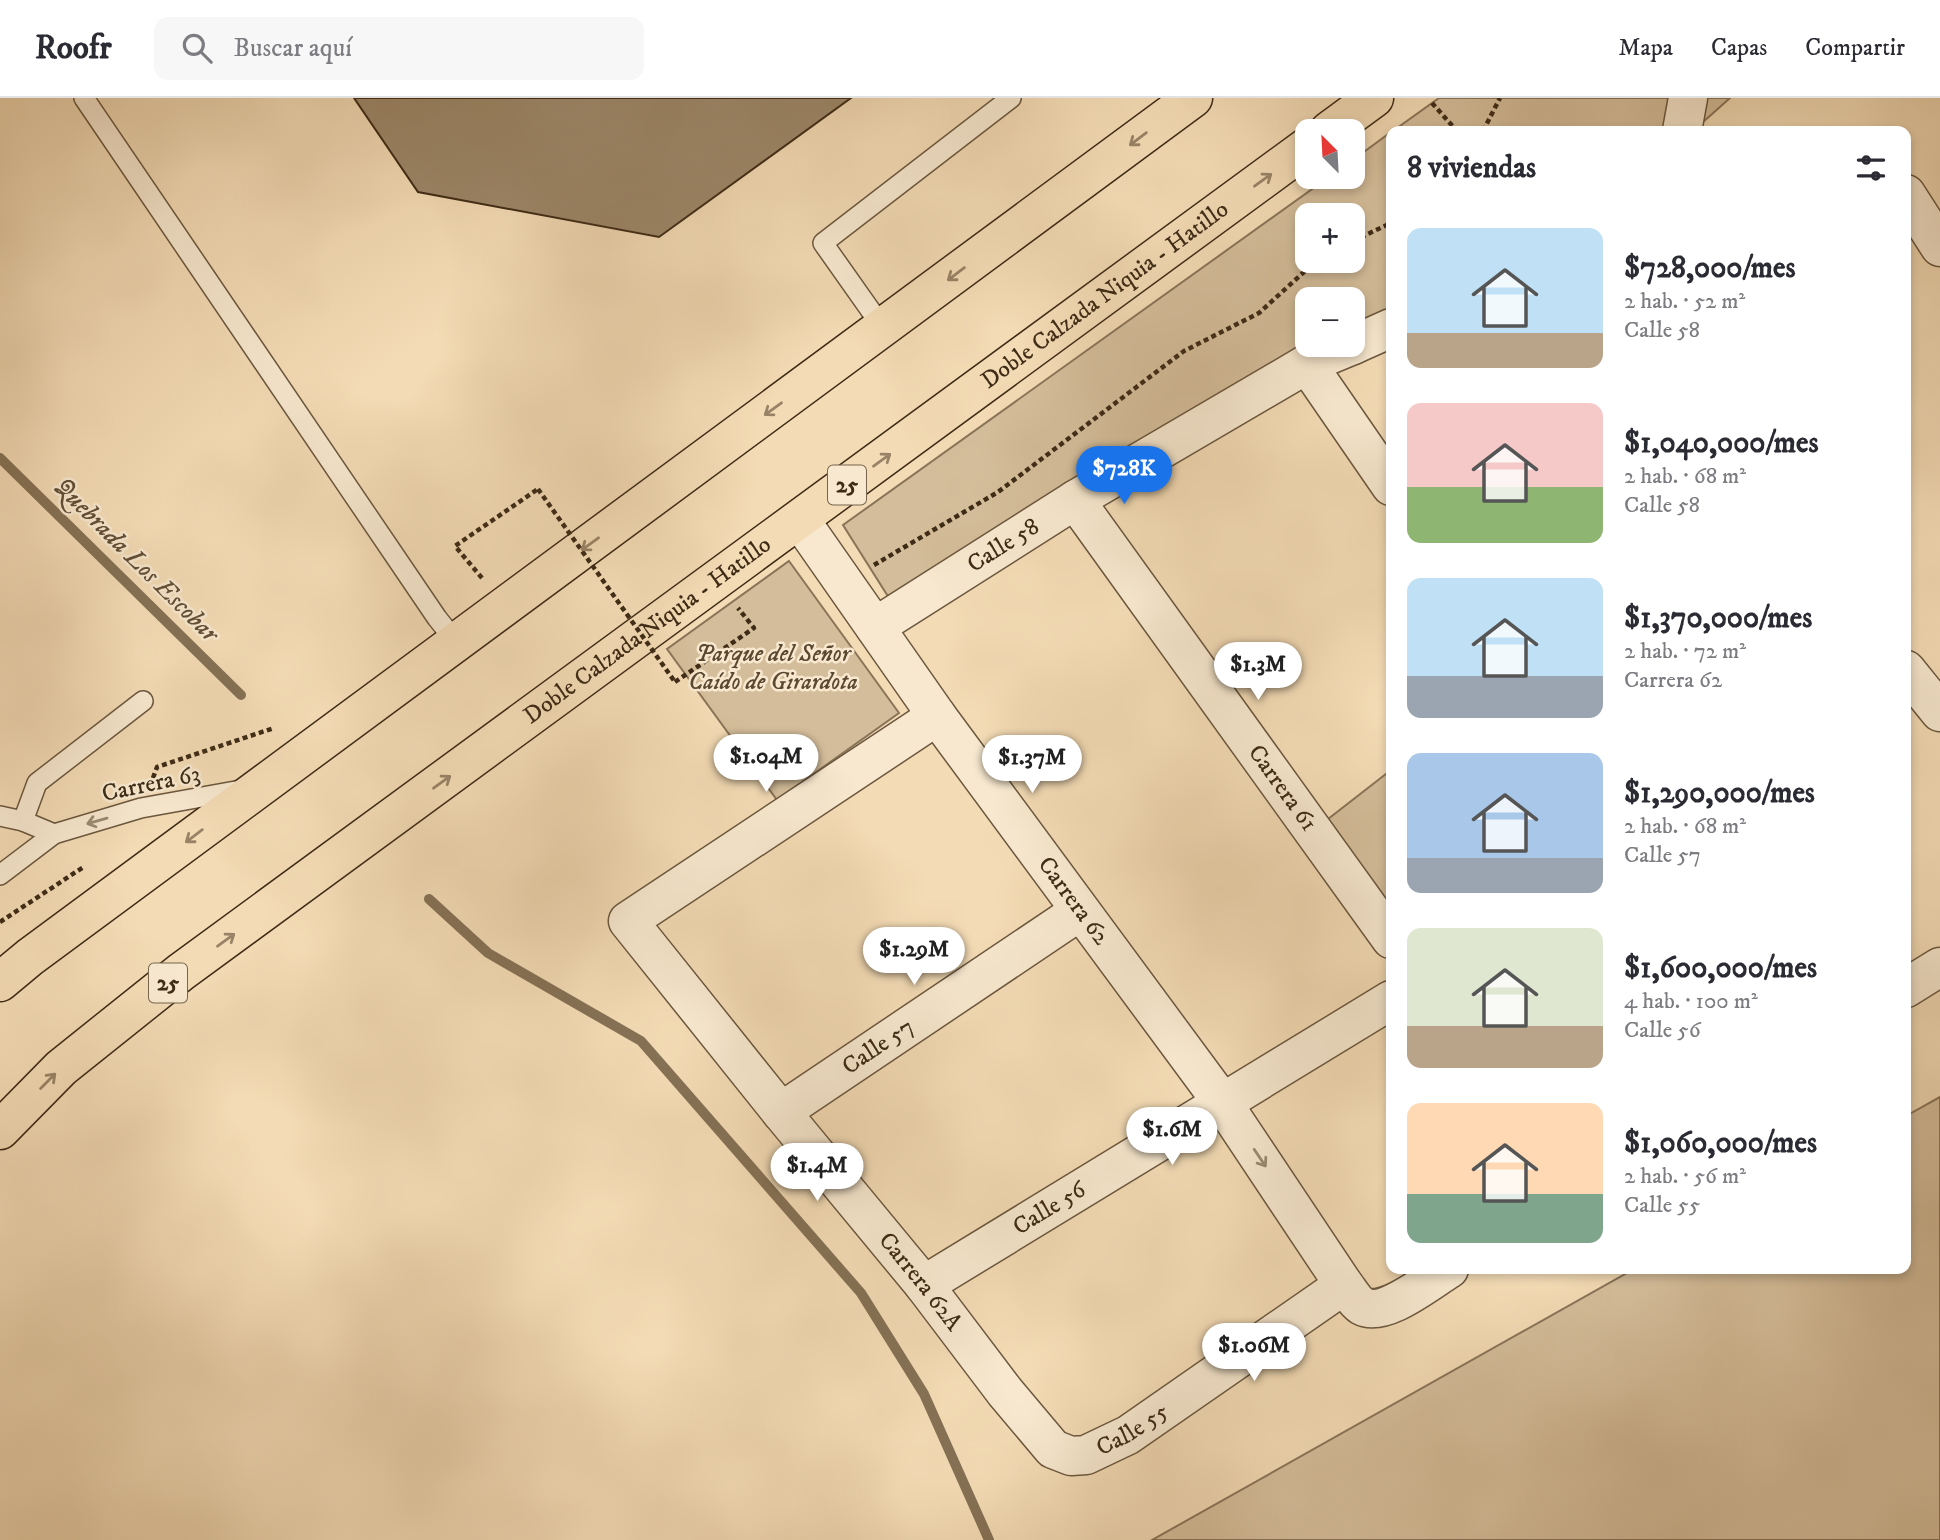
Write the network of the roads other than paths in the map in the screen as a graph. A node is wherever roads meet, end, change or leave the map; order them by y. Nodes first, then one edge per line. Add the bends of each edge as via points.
1 (84, 98) edge
2 (1010, 98) edge
3 (1193, 98) edge
4 (1374, 98) edge
5 (1688, 98) edge
6 (1345, 119) edge
7 (1683, 126) edge
8 (1295, 156) edge
9 (1911, 202) edge
10 (1940, 247) edge
11 (883, 328) junction
12 (1386, 330) edge
13 (1365, 340) edge
14 (1324, 357) edge
15 (1307, 364) junction
16 (1386, 479) edge
17 (1075, 500) junction
18 (800, 520) junction
19 (875, 627) junction
20 (457, 643) junction
21 (143, 701) dead end
22 (937, 716) junction
23 (260, 787) junction
24 (0, 816) edge
25 (23, 821) junction
26 (54, 834) junction
27 (0, 875) edge
28 (1080, 911) junction
29 (1386, 932) edge
30 (1940, 967) edge
31 (0, 982) edge
32 (1911, 985) edge
33 (1386, 1003) edge
34 (1222, 1102) junction
35 (780, 1112) junction
36 (0, 1130) edge
37 (1441, 1274) edge
38 (1344, 1285) junction
39 (924, 1286) junction
40 (1053, 1449) joint

1 - 20 lane
2 - 11 lane via 823,243
3 -> 11 highway
4 - 6 highway
5 - 7 street
18 -> 8 highway, Doble Calzada Niquia - Hatillo / 25
9 - 10 street
11 -> 20 highway
12 - 13 street, Calle 58
14 - 15 street, Calle 58
15 - 16 street
15 - 17 street, Calle 58
17 - 19 street, Calle 58
17 - 29 street, Carrera 61
18 - 19 street, Carrera 62
36 -> 18 highway, Doble Calzada Niquia - Hatillo / 25 via 61,1068 181,972
19 - 22 street, Carrera 62
20 - 23 highway
21 - 25 lane via 37,783
22 - 28 street, Carrera 62
22 - 35 street, Carrera 62A via 628,921
23 -> 26 lane, Carrera 63 via 141,808
23 -> 31 highway
24 - 25 lane
25 - 26 lane
26 - 27 lane
28 - 34 street, Carrera 62
28 - 35 street, Calle 57
30 - 32 street
33 - 34 street, Calle 56
34 -> 38 street, Carrera 62
34 - 39 street, Calle 56
35 - 39 street, Carrera 62A
37 - 38 street via 1389,1306 1375,1309 1360,1305
38 - 40 street, Calle 55 via 1128,1435 1086,1455 1071,1456
39 - 40 street, Carrera 62A

